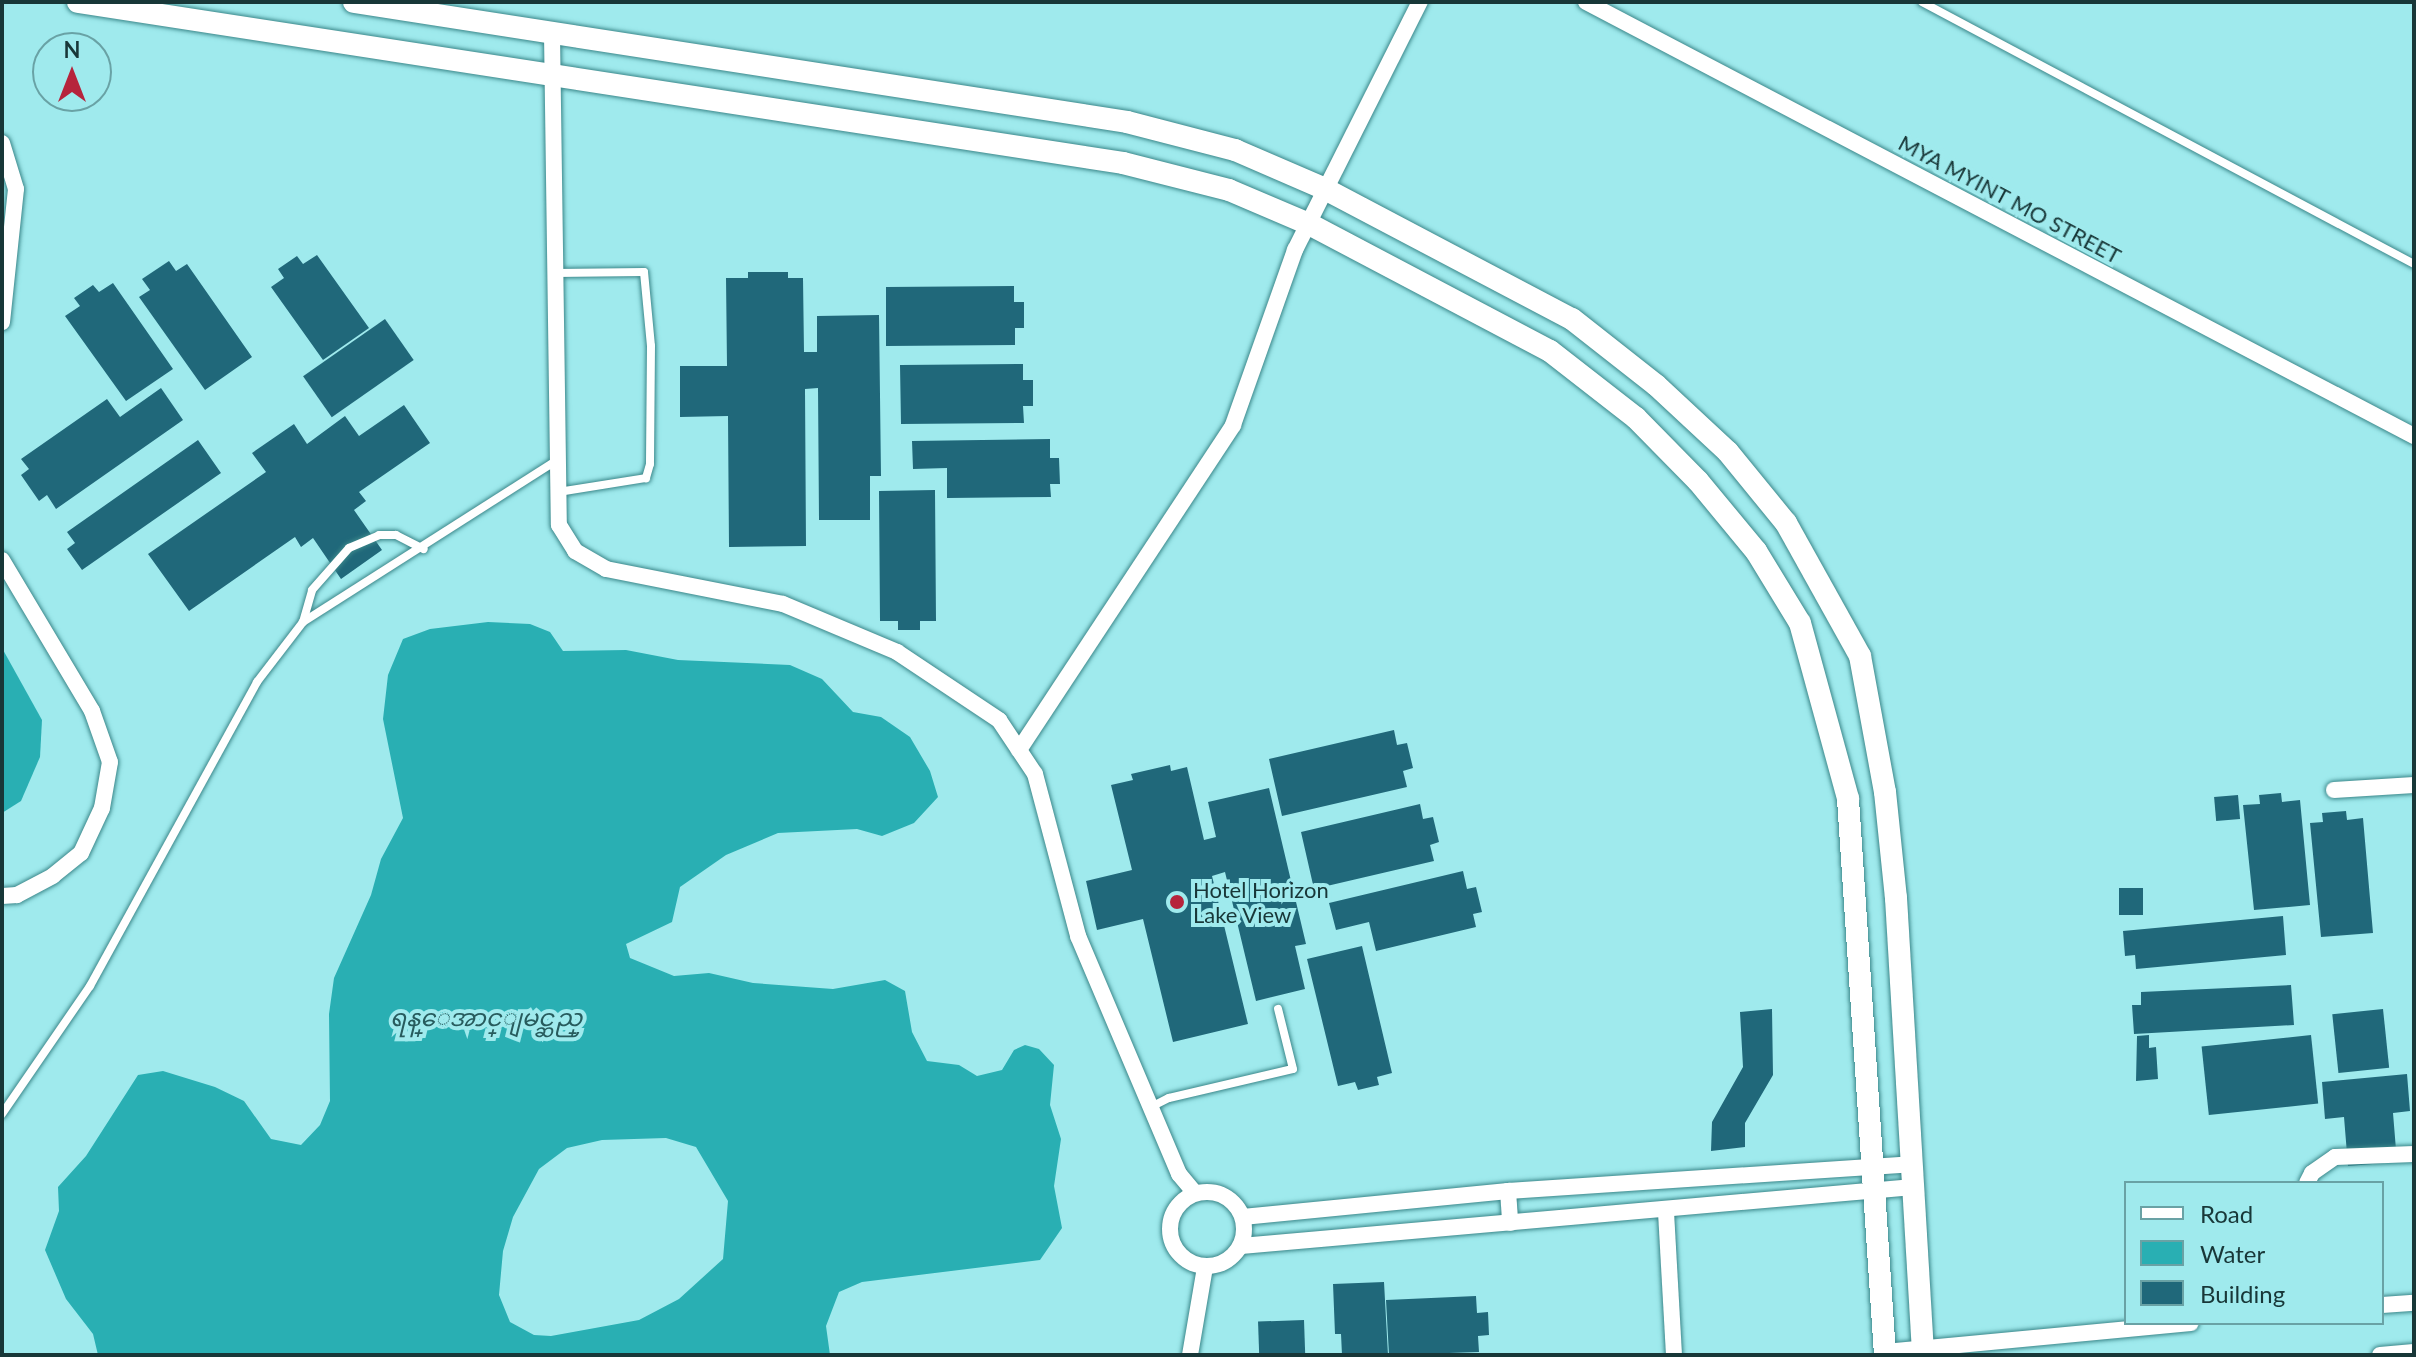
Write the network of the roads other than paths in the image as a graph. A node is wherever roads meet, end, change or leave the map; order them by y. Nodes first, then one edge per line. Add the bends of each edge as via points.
1 (78, 2) edge
2 (354, 2) edge
3 (1420, 2) edge
4 (1586, 2) edge
5 (1922, 2) edge
6 (552, 34) junction
7 (550, 73) junction
8 (2, 143) edge
9 (1325, 189) junction
10 (1307, 223) junction
11 (2414, 264) edge
12 (554, 273) junction
13 (2, 322) edge
14 (2414, 436) edge
15 (558, 459) junction
16 (558, 492) junction
17 (424, 549) junction
18 (2, 560) edge
19 (303, 622) junction
20 (1019, 750) junction
21 (2414, 785) edge
22 (2334, 790) dead end
23 (2, 896) edge
24 (1278, 1009) dead end
25 (1151, 1108) junction
26 (2, 1114) edge
27 (2414, 1154) edge
28 (1912, 1176) junction
29 (1874, 1179) junction
30 (2308, 1181) edge
31 (1508, 1191) junction
32 (1195, 1193) junction
33 (1666, 1212) junction
34 (1243, 1217) junction
35 (1510, 1223) junction
36 (1241, 1246) junction
37 (1205, 1267) junction
38 (2414, 1303) edge
39 (2384, 1305) edge
40 (2172, 1325) edge
41 (1923, 1351) edge
42 (2414, 1352) edge
43 (1885, 1354) edge
44 (1190, 1355) edge
45 (1674, 1355) edge
46 (2380, 1355) edge

1 - 7 main road
2 - 6 main road
3 - 9 street
4 - 14 street, MYA MYINT MO STREET
5 - 11 lane
6 - 7 street
6 - 9 main road via 1127,122 1235,150
7 - 10 main road via 1123,163 1229,190
7 - 12 street
8 - 13 street via 16,189
9 - 10 street
9 - 28 main road via 1572,319 1656,385 1728,452 1786,523 1860,656 1893,868
10 - 20 street via 1233,425
10 - 29 main road via 1550,351 1636,418 1756,551 1800,623 1848,799
12 - 15 street
12 - 16 lane via 644,272 651,346 646,478
15 - 16 street
15 - 17 lane
16 - 20 street via 559,525 575,551 606,569 783,604 897,652 999,720
17 - 19 lane
17 - 19 lane via 396,535 379,535 349,548 312,590
18 - 23 street via 92,711 110,762 106,797 81,853 53,876 17,895
19 - 26 lane via 257,682 90,986
20 - 25 street via 1035,774 1078,936
21 - 22 street
24 - 25 lane via 1293,1069 1169,1098
25 - 32 street via 1179,1174
27 - 30 street via 2335,1157
28 - 29 street
28 - 41 main road
29 - 31 street
29 - 33 street
29 - 43 main road
31 - 34 street
31 - 35 street
32 - 34 street via 1224,1195
32 - 37 street via 1173,1212 1171,1241 1179,1254
33 - 35 street
33 - 45 street
34 - 36 street
35 - 36 street
36 - 37 street via 1219,1265
37 - 44 street
38 - 39 street
40 - 41 street
41 - 43 street
42 - 46 street

